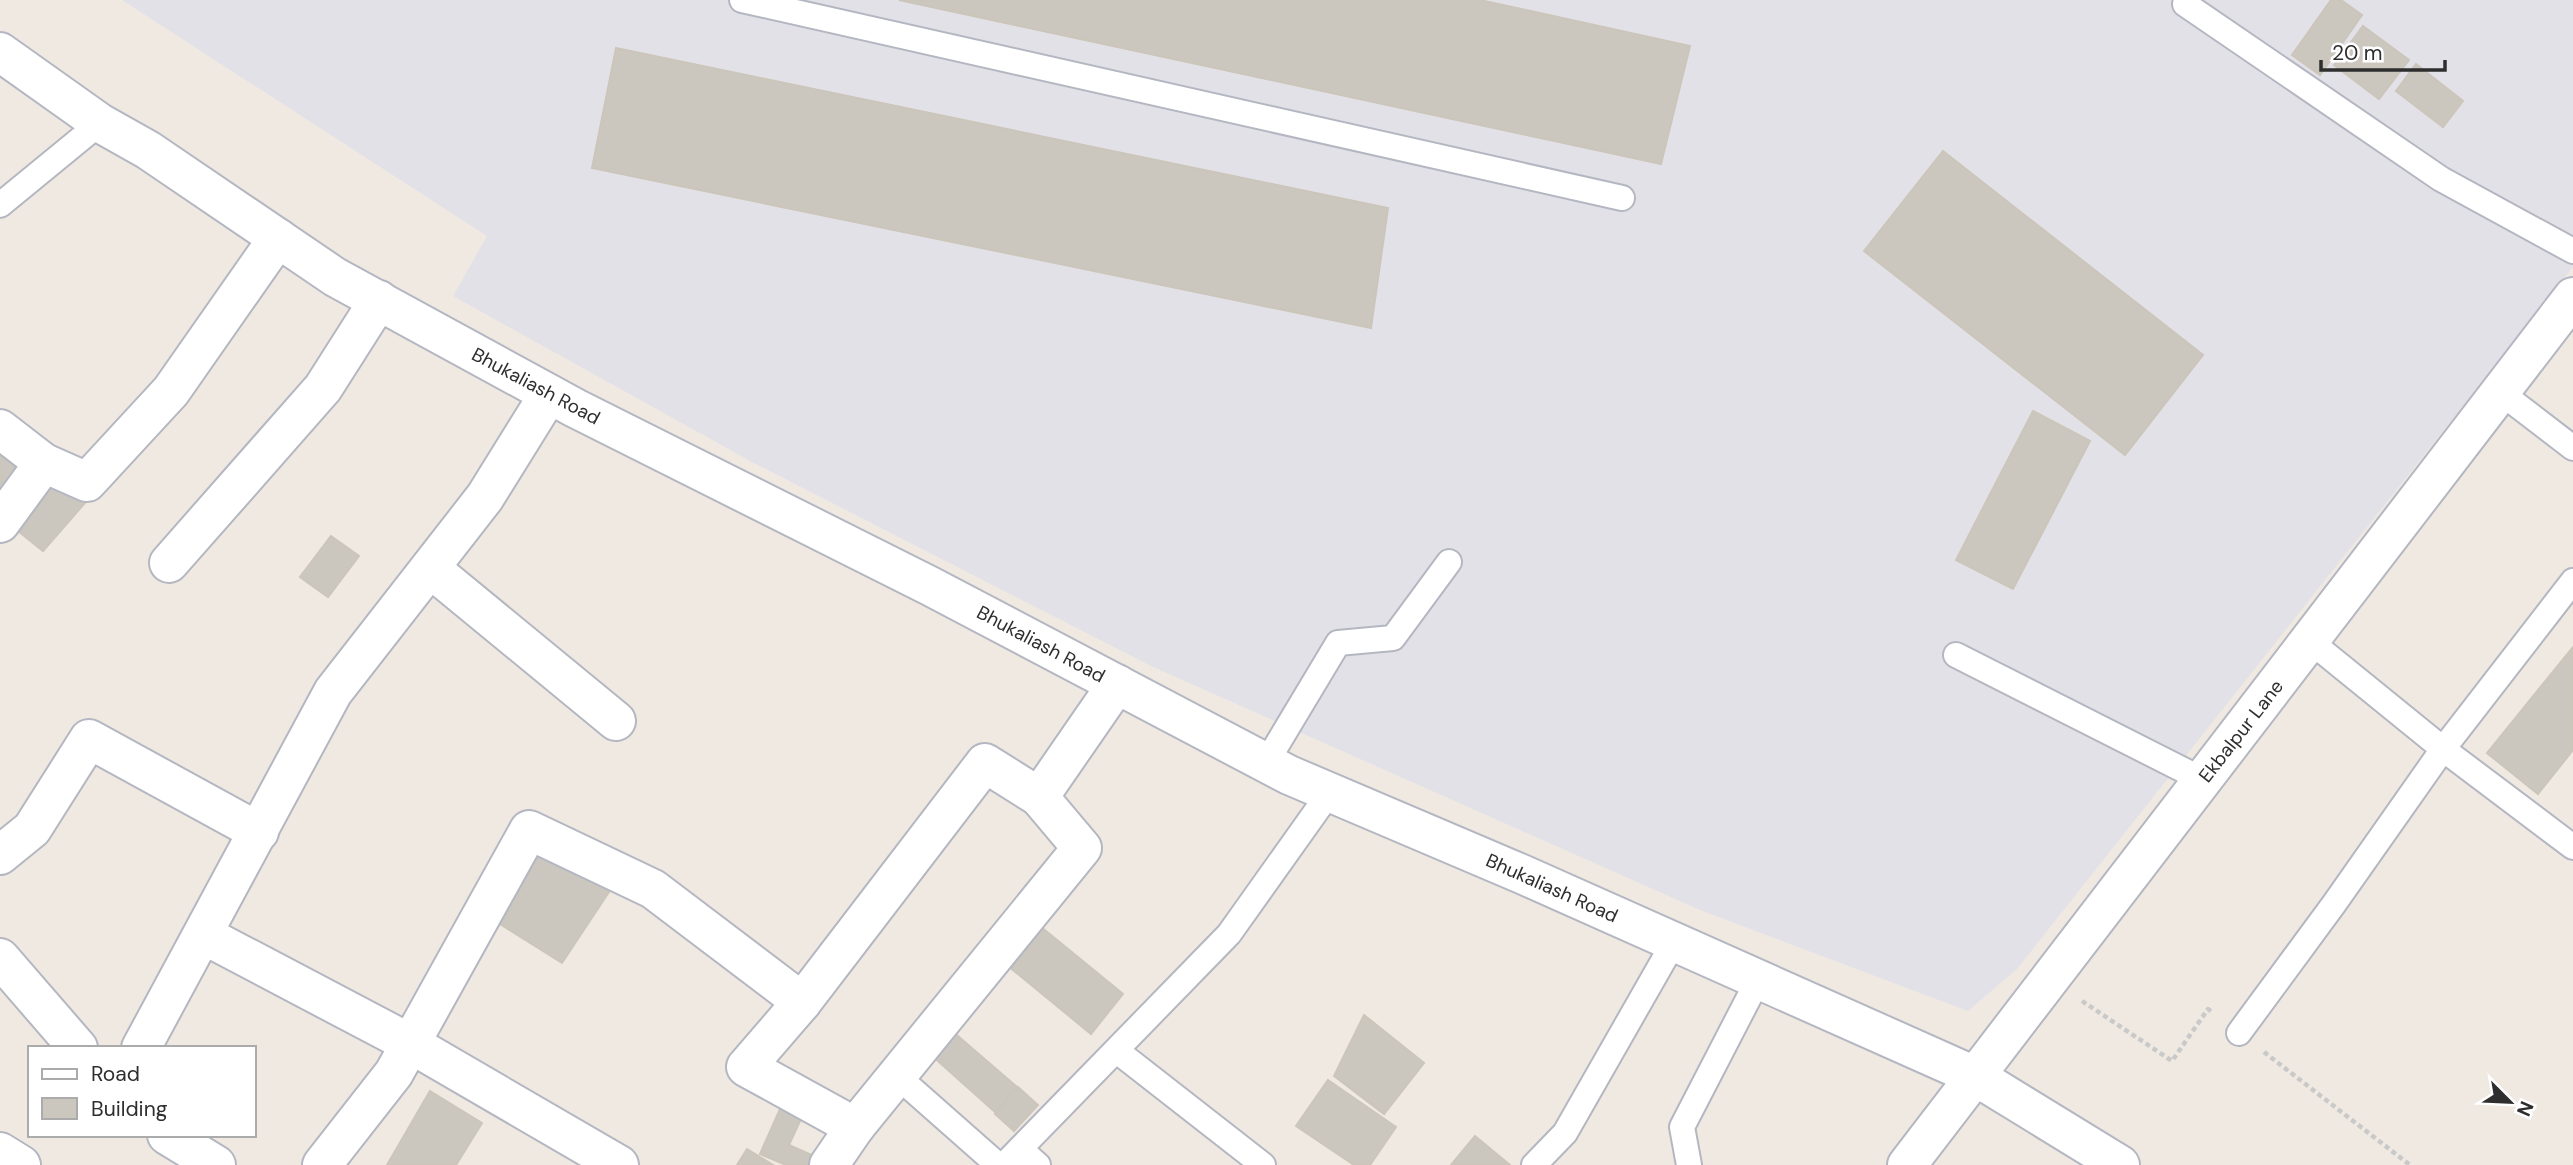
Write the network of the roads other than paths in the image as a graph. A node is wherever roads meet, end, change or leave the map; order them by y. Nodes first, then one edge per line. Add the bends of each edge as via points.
1 (742, 0) edge
2 (2185, 4) dead end
3 (0, 52) edge
4 (100, 123) junction
5 (1622, 198) dead end
6 (0, 205) edge
7 (278, 238) junction
8 (2573, 251) edge
9 (2573, 297) edge
10 (379, 300) junction
11 (2500, 392) junction
12 (549, 394) junction
13 (0, 429) edge
14 (2573, 448) edge
15 (44, 463) junction
16 (0, 523) edge
17 (1449, 562) dead end
18 (169, 563) dead end
19 (429, 568) junction
20 (2573, 581) edge
21 (2310, 641) junction
22 (1956, 655) dead end
23 (1117, 684) junction
24 (616, 721) dead end
25 (2443, 749) junction
26 (1266, 763) junction
27 (2203, 780) junction
28 (1330, 792) junction
29 (1039, 797) junction
30 (258, 832) junction
31 (2573, 847) edge
32 (0, 855) edge
33 (204, 935) junction
34 (1674, 942) junction
35 (0, 958) edge
36 (1758, 980) junction
37 (802, 1002) junction
38 (2239, 1033) dead end
39 (411, 1044) junction
40 (76, 1046) edge
41 (142, 1046) edge
42 (1117, 1051) junction
43 (896, 1075) junction
44 (1975, 1076) junction
45 (855, 1126) junction
46 (170, 1137) edge
47 (0, 1152) edge
48 (1021, 1160) edge
49 (21, 1165) edge
50 (216, 1165) edge
51 (322, 1165) edge
52 (619, 1165) edge
53 (829, 1165) edge
54 (998, 1165) edge
55 (1263, 1165) edge
56 (1534, 1165) edge
57 (1689, 1165) edge
58 (1907, 1165) edge
59 (2120, 1165) edge

1 - 5 lane
2 - 8 lane via 2441,179
3 - 4 street, Bhukaliash Road
4 - 6 lane
4 - 7 street, Bhukaliash Road
7 - 10 street, Bhukaliash Road
7 - 15 street via 170,391 87,482
9 - 11 street, Ekbalpur Lane
10 - 12 street, Bhukaliash Road
10 - 18 street via 323,388
11 - 14 lane
11 - 21 street, Ekbalpur Lane
12 - 19 street via 485,497
12 - 23 street, Bhukaliash Road
13 - 15 street
15 - 16 street
17 - 26 lane via 1393,638 1338,643
19 - 24 street
19 - 30 street via 333,692
20 - 25 lane
21 - 25 lane
21 - 27 street, Ekbalpur Lane
22 - 27 lane
23 - 26 street, Bhukaliash Road
23 - 29 street
25 - 31 lane
25 - 38 lane
26 - 28 street, Bhukaliash Road
27 - 44 street, Ekbalpur Lane
28 - 34 street, Bhukaliash Road
28 - 42 lane via 1229,933
29 - 37 street via 985,763
29 - 43 street via 1082,848
30 - 32 street via 89,739 32,829
30 - 33 street
33 - 39 street
33 - 41 street
34 - 36 street, Bhukaliash Road
34 - 56 lane via 1566,1133
35 - 40 street
36 - 44 street, Bhukaliash Road
36 - 57 lane via 1682,1127
37 - 39 street via 653,890 529,830
37 - 45 street via 746,1067
39 - 51 street
39 - 52 street
42 - 48 lane
42 - 55 lane
43 - 45 street
43 - 54 lane
44 - 58 street, Ekbalpur Lane
44 - 59 street, Bhukaliash Road
45 - 53 street
46 - 50 street
47 - 49 street

